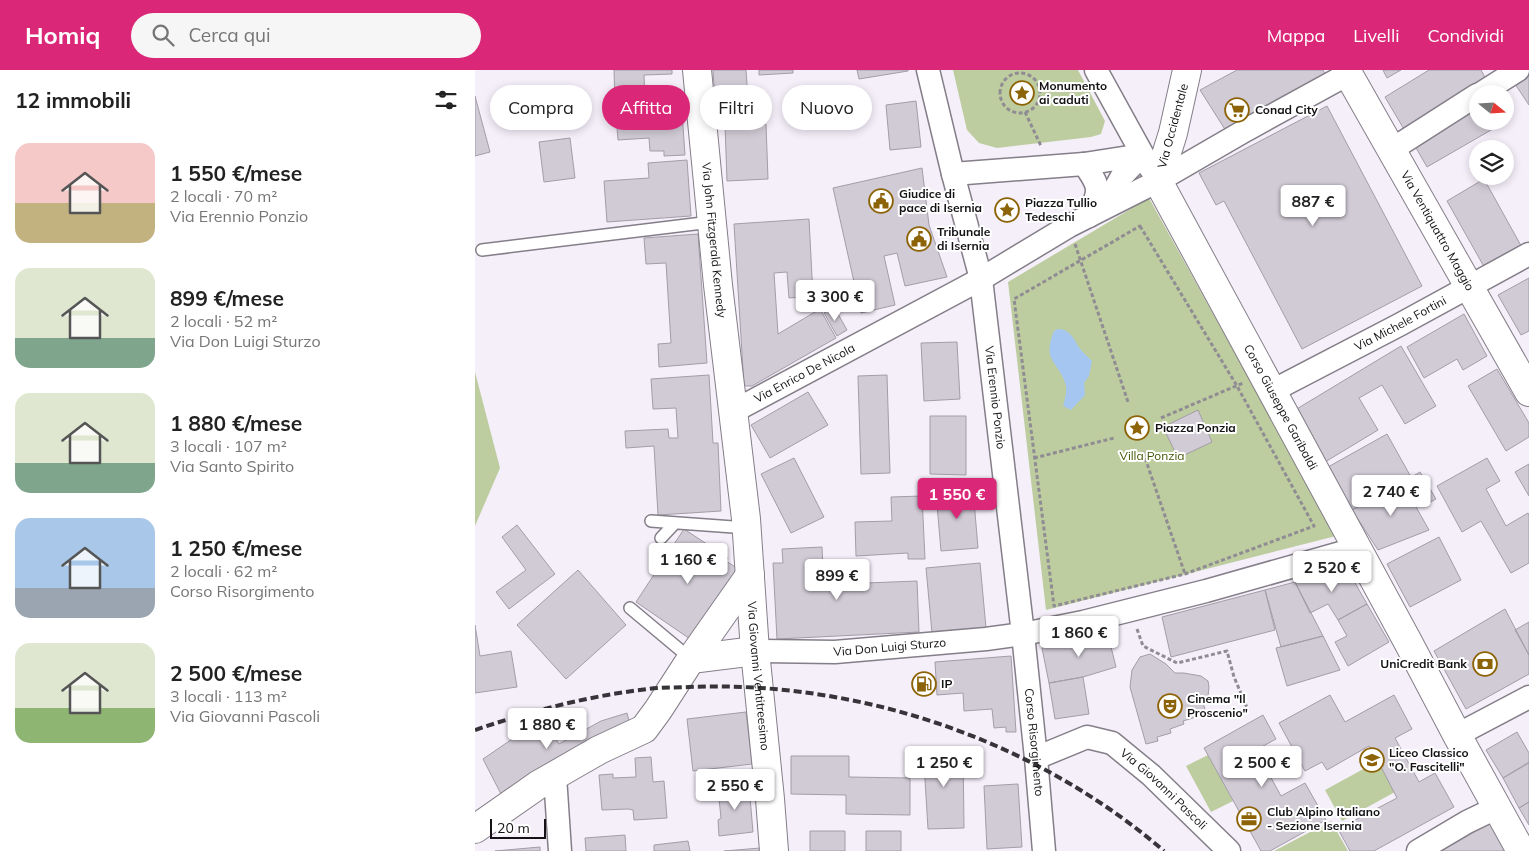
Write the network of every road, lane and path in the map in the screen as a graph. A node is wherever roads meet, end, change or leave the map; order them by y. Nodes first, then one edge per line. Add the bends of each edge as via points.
1 (697, 70) edge
2 (928, 70) edge
3 (1010, 70) edge
4 (1096, 70) edge
5 (1187, 70) edge
6 (1518, 70) edge
7 (1347, 72) edge
8 (1012, 74) junction
9 (1495, 85) edge
10 (1469, 101) edge
11 (1025, 112) junction
12 (1041, 146) dead end
13 (1391, 150) junction
14 (1142, 155) junction
15 (1084, 164) junction
16 (953, 174) junction
17 (1158, 181) junction
18 (1097, 211) junction
19 (711, 222) junction
20 (1075, 242) dead end
21 (482, 250) dead end
22 (1529, 254) edge
23 (1080, 260) junction
24 (981, 279) junction
25 (1469, 288) junction
26 (1237, 386) junction
27 (1272, 391) junction
28 (1529, 392) edge
29 (1128, 402) dead end
30 (734, 411) junction
31 (1161, 418) dead end
32 (1114, 438) dead end
33 (1143, 452) dead end
34 (1034, 458) junction
35 (651, 521) dead end
36 (675, 523) junction
37 (747, 528) junction
38 (661, 538) dead end
39 (1358, 548) junction
40 (1185, 574) junction
41 (750, 575) junction
42 (630, 608) dead end
43 (1138, 632) dead end
44 (1023, 634) junction
45 (755, 651) junction
46 (683, 661) junction
47 (1529, 697) edge
48 (1248, 710) dead end
49 (1457, 735) junction
50 (1037, 758) junction
51 (555, 776) junction
52 (1496, 808) junction
53 (475, 829) edge
54 (560, 851) edge
55 (774, 851) edge
56 (1044, 851) edge
57 (1229, 851) edge
58 (1418, 851) edge
59 (1521, 851) edge

1 - 19 main road, Via John Fitzgerald Kennedy
2 - 16 street
3 - 8 path
4 - 14 street, Corso Giuseppe Garibaldi
5 - 17 main road, Via Occidentale
6 - 9 street
7 - 13 main road, Via Ventiquattro Maggio
7 - 17 street
8 - 11 path via 1002,83 1000,96 1007,108
8 - 11 path via 1031,76 1038,86 1039,98
10 - 13 street
11 - 12 path
13 - 25 main road, Via Ventiquattro Maggio
14 - 15 street
14 - 17 street, Corso Giuseppe Garibaldi
14 - 18 street via 1121,176
15 - 16 street
15 - 18 street via 1096,182
16 - 24 street
17 - 18 street
17 - 27 main road, Corso Giuseppe Garibaldi
18 - 24 street
19 - 21 lane
19 - 30 main road, Via John Fitzgerald Kennedy
20 - 23 path
22 - 25 street, Via Michele Fortini
23 - 26 path via 1140,226
23 - 29 path
23 - 34 path via 1014,299
24 - 30 street, Via Enrico De Nicola
24 - 44 street, Via Erennio Ponzio
25 - 27 street, Via Michele Fortini
25 - 28 main road, Via Ventiquattro Maggio
26 - 31 path
26 - 40 path via 1314,526
27 - 39 main road, Corso Giuseppe Garibaldi
30 - 37 main road, Via Giovanni Ventitreesimo
32 - 34 path
33 - 40 path
34 - 40 path via 1054,606
35 - 36 lane
36 - 37 lane
36 - 38 lane
37 - 41 main road, Via Giovanni Ventitreesimo
39 - 44 street, Via Don Luigi Sturzo via 1206,591
39 - 49 main road, Corso Giuseppe Garibaldi
41 - 45 main road, Via Giovanni Ventitreesimo
41 - 46 main road
42 - 46 lane
43 - 48 path via 1143,646 1177,663 1227,651
44 - 45 street, Via Don Luigi Sturzo via 835,652
44 - 50 street, Corso Risorgimento
45 - 46 main road
45 - 55 main road, Via Giovanni Ventitreesimo
46 - 51 main road via 658,710 644,729
47 - 49 street
49 - 52 main road, Corso Giuseppe Garibaldi
50 - 56 street, Corso Risorgimento
50 - 57 street, Via Giovanni Pascoli via 1087,737 1112,743 1151,775
51 - 53 main road
51 - 54 street
52 - 58 street
52 - 59 main road, Corso Giuseppe Garibaldi

